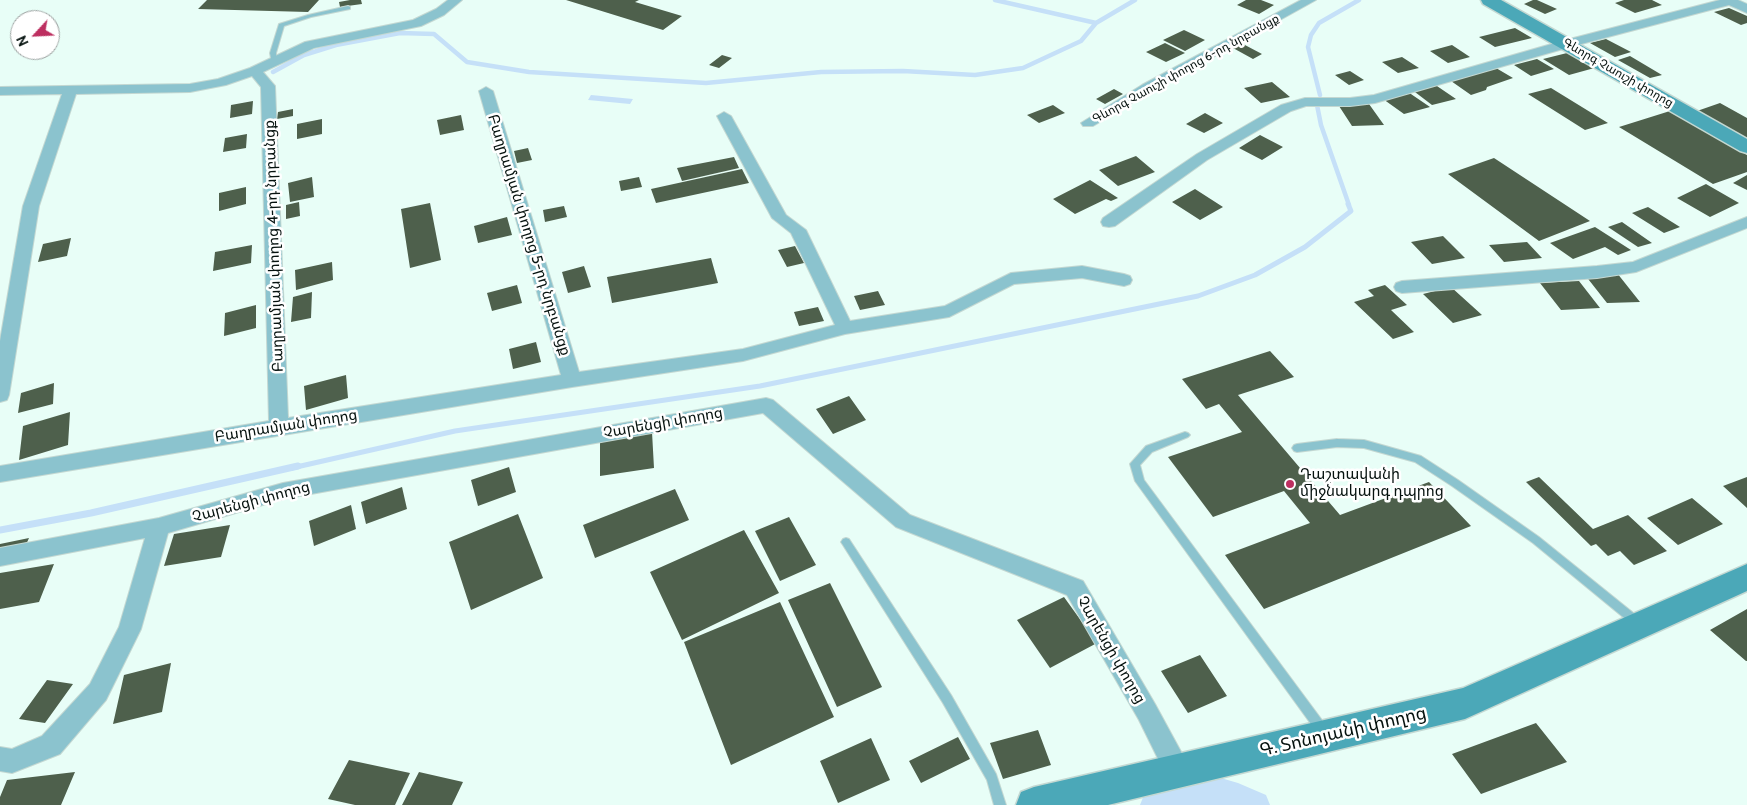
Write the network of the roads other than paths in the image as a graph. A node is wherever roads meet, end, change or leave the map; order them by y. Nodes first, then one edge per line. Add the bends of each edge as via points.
1 (456, 0) edge
2 (1310, 0) edge
3 (1489, 0) edge
4 (1730, 0) edge
5 (348, 8) dead end
6 (1747, 10) edge
7 (1566, 44) junction
8 (274, 62) junction
9 (255, 71) junction
10 (71, 89) junction
11 (0, 91) edge
12 (486, 91) dead end
13 (724, 116) dead end
14 (1088, 123) dead end
15 (1747, 148) edge
16 (1110, 222) dead end
17 (1747, 222) edge
18 (1124, 280) dead end
19 (1402, 287) dead end
20 (845, 328) junction
21 (572, 380) junction
22 (0, 396) edge
23 (279, 427) junction
24 (1186, 435) dead end
25 (1297, 448) dead end
26 (0, 474) edge
27 (159, 527) junction
28 (846, 542) dead end
29 (0, 557) edge
30 (1747, 577) edge
31 (1640, 625) junction
32 (1326, 736) junction
33 (0, 759) edge
34 (1177, 770) junction
35 (1000, 805) edge
36 (1034, 805) edge

1 - 8 street via 417,23 310,45
2 - 14 street, Գևորգ Չաուշի փողոց 6-րդ նրբանցք
3 - 7 street, Գևորգ Չաուշի փողոց
4 - 6 street
4 - 7 street
5 - 8 lane via 282,25 273,53
7 - 15 street, Գևորգ Չաուշի փողոց
7 - 16 street via 1375,99 1305,102 1286,108 1202,157
8 - 9 street
9 - 10 street via 190,88
9 - 23 street, Բաղրամյան փողոց 4-րդ նրբանցք via 268,86
10 - 11 street
10 - 22 street via 32,206
12 - 21 street, Բաղրամյան փողոց 5-րդ նրբանցք
13 - 20 street via 780,218 798,230
17 - 19 street via 1636,267
18 - 20 street, Բաղրամյան փողոց via 1082,272 1012,279 949,312
20 - 21 street, Բաղրամյան փողոց via 743,355
21 - 23 street, Բաղրամյան փողոց
23 - 26 street, Բաղրամյան փողոց
24 - 32 lane via 1149,449 1135,464 1140,482
25 - 31 lane via 1337,443 1364,444 1418,459 1536,540
27 - 29 street, Չարենցի փողոց
27 - 33 street via 130,628 98,692 51,746 12,761
27 - 34 street, Չարենցի փողոց via 283,491 766,405 903,521 1075,588
28 - 35 lane via 947,699 992,778
30 - 31 street, Գ. Տոնոյանի փողոց
31 - 32 street, Գ. Տոնոյանի փողոց via 1465,703
32 - 34 street, Գ. Տոնոյանի փողոց
34 - 36 street, Գ. Տոնոյանի փողոց

